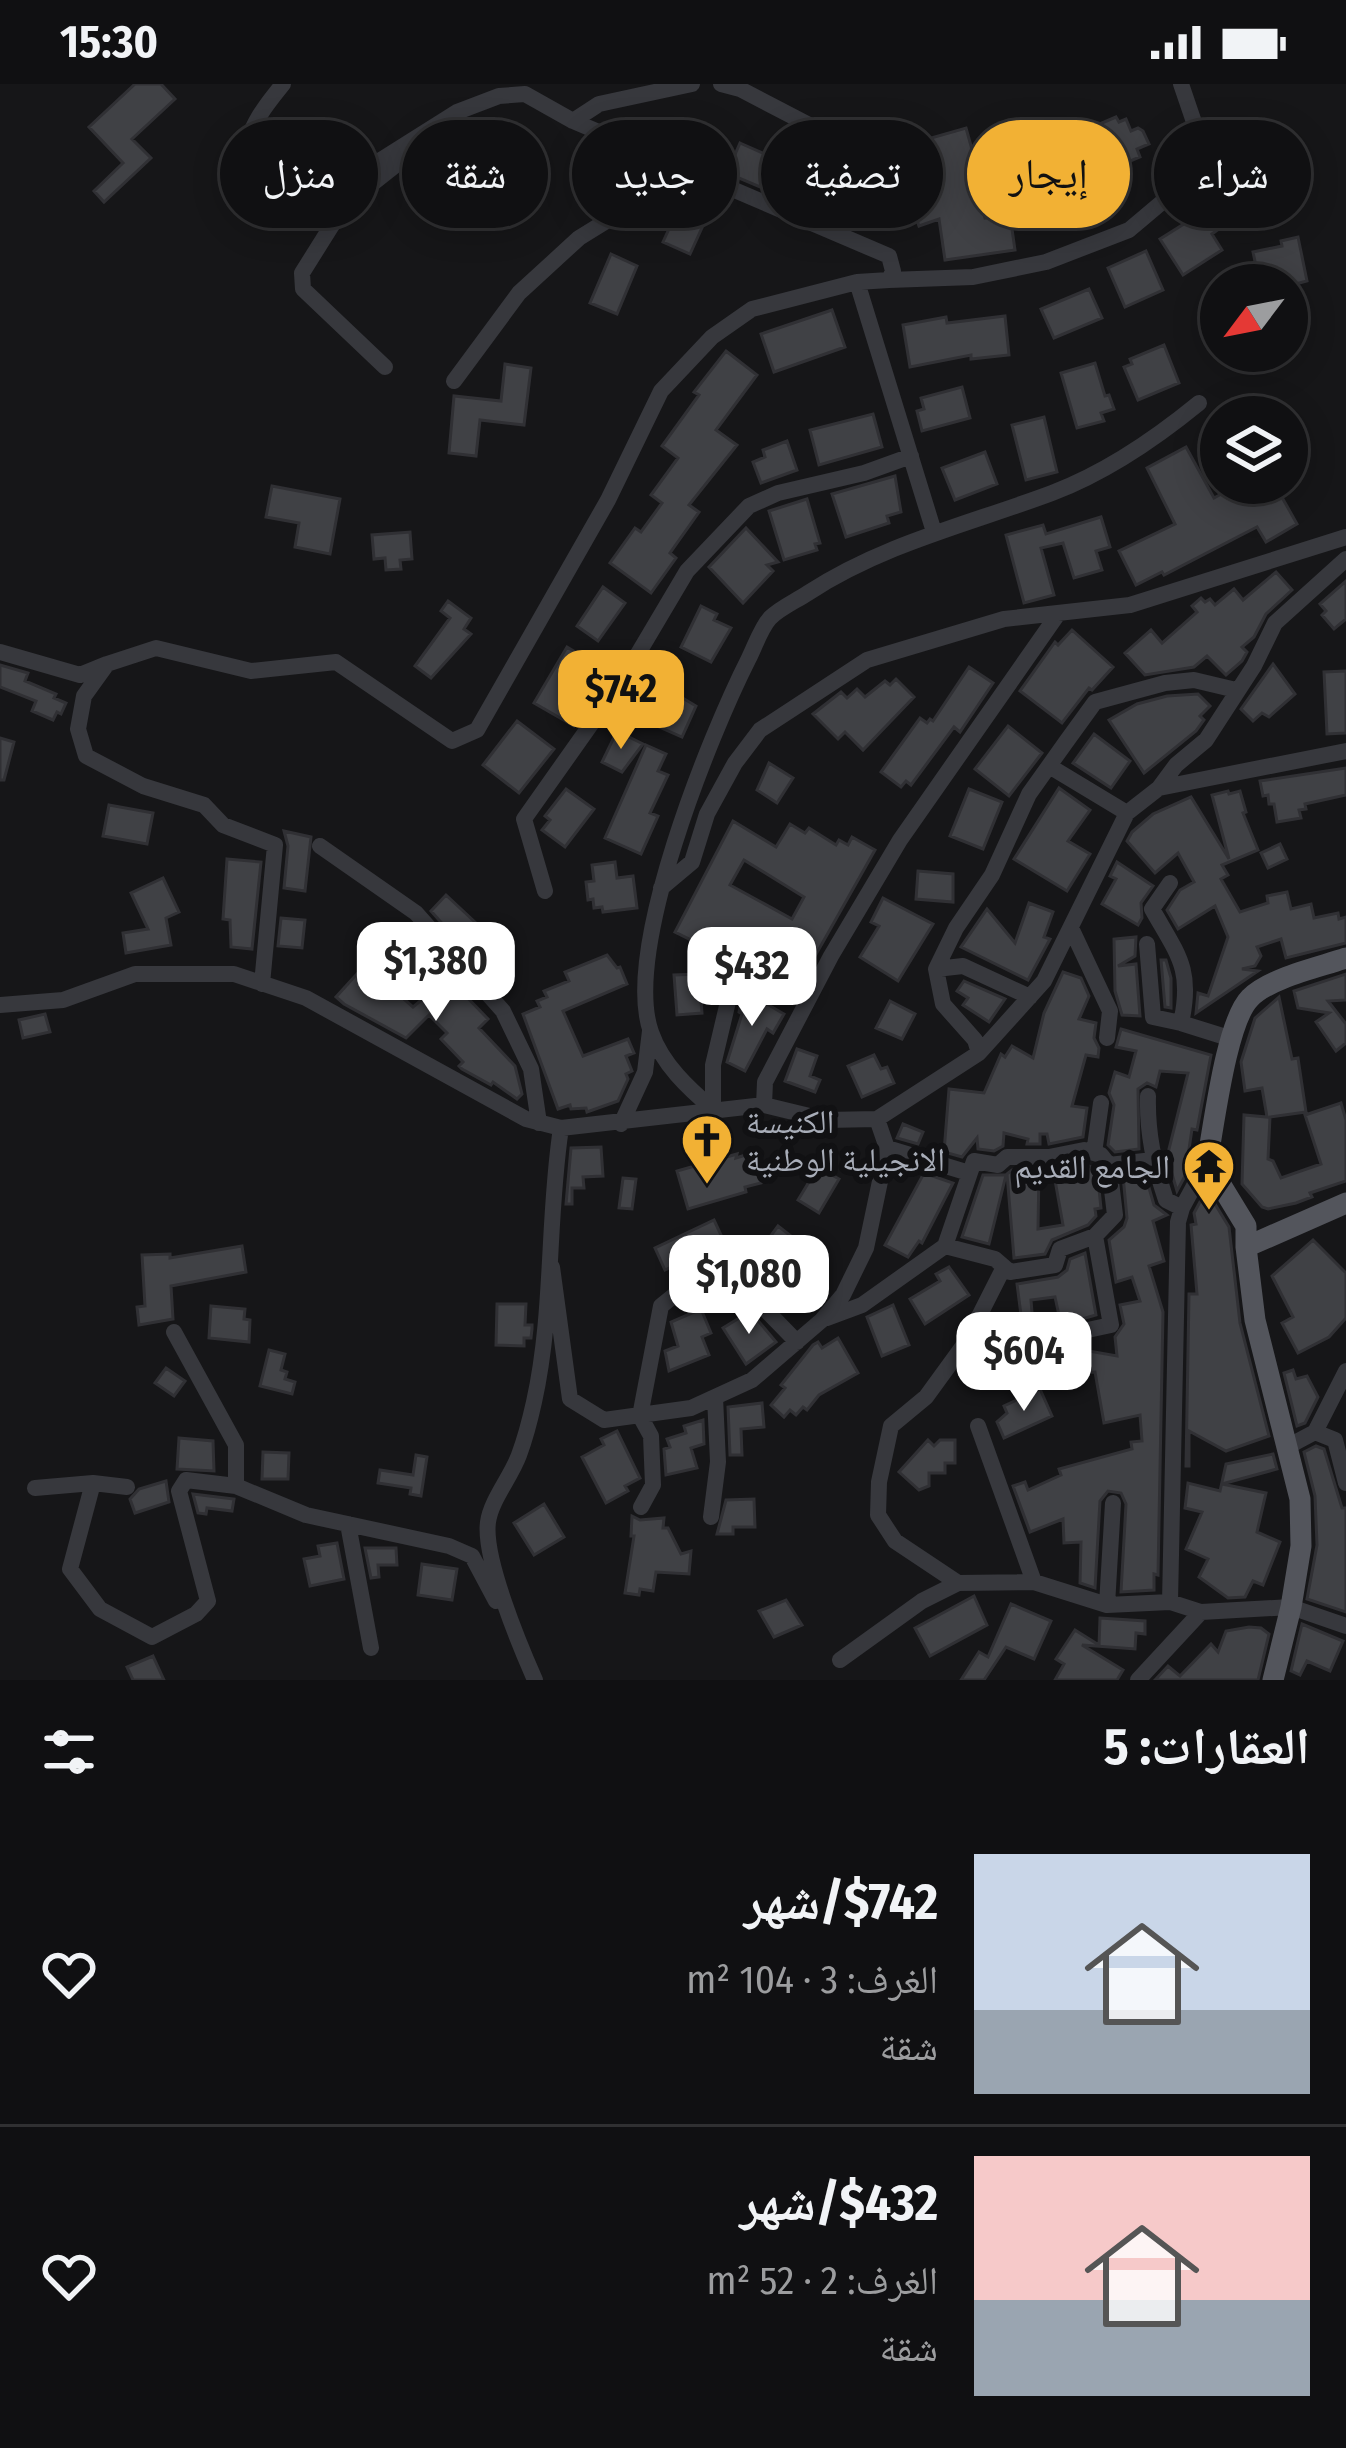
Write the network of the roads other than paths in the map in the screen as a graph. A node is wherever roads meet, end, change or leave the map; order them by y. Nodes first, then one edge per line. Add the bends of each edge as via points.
1 (283, 84) edge
2 (692, 84) edge
3 (722, 84) edge
4 (1181, 84) edge
5 (457, 112) junction
6 (576, 120) edge
7 (799, 120) edge
8 (572, 121) edge
9 (737, 191) edge
10 (595, 228) edge
11 (889, 280) junction
12 (857, 282) junction
13 (385, 367) dead end
14 (454, 381) dead end
15 (1199, 403) dead end
16 (910, 456) junction
17 (934, 532) junction
18 (1346, 537) edge
19 (1346, 559) edge
20 (1058, 614) junction
21 (0, 652) edge
22 (107, 664) junction
23 (1236, 690) junction
24 (1346, 752) edge
25 (1049, 766) junction
26 (1160, 788) junction
27 (1127, 813) junction
28 (320, 846) dead end
29 (1170, 883) dead end
30 (660, 889) junction
31 (545, 891) dead end
32 (1071, 928) junction
33 (1147, 944) dead end
34 (1346, 958) edge
35 (936, 969) junction
36 (262, 984) junction
37 (731, 989) dead end
38 (1030, 997) junction
39 (0, 1005) edge
40 (1180, 1023) junction
41 (650, 1031) junction
42 (1108, 1038) dead end
43 (1232, 1039) junction
44 (979, 1053) junction
45 (1148, 1096) dead end
46 (1101, 1103) dead end
47 (764, 1105) junction
48 (713, 1109) junction
49 (877, 1119) junction
50 (539, 1123) junction
51 (621, 1124) junction
52 (561, 1128) junction
53 (887, 1148) junction
54 (1094, 1153) junction
55 (1153, 1160) junction
56 (1207, 1162) junction
57 (1109, 1165) junction
58 (969, 1173) junction
59 (1346, 1203) edge
60 (1181, 1208) junction
61 (1095, 1236) junction
62 (945, 1246) junction
63 (1246, 1247) junction
64 (552, 1267) junction
65 (1004, 1267) junction
66 (821, 1320) junction
67 (1083, 1331) dead end
68 (174, 1333) dead end
69 (797, 1342) junction
70 (1346, 1372) edge
71 (715, 1397) junction
72 (640, 1416) junction
73 (978, 1426) dead end
74 (1315, 1432) junction
75 (1285, 1448) junction
76 (93, 1484) junction
77 (1346, 1484) edge
78 (236, 1486) junction
79 (127, 1487) dead end
80 (35, 1488) dead end
81 (1112, 1503) dead end
82 (641, 1508) dead end
83 (711, 1517) dead end
84 (348, 1524) junction
85 (1034, 1582) junction
86 (958, 1583) junction
87 (1170, 1602) junction
88 (1107, 1605) junction
89 (1291, 1607) junction
90 (1201, 1612) junction
91 (1346, 1626) edge
92 (516, 1637) junction
93 (371, 1648) dead end
94 (840, 1660) dead end
95 (535, 1680) edge
96 (1138, 1680) edge
97 (1273, 1680) edge

1 - 5 street via 254,120 244,160 250,188 280,208 319,199
2 - 6 street via 598,104
3 - 7 street
4 - 11 street via 1198,164 1129,230 991,274
5 - 8 street via 525,94
5 - 13 street via 344,206 302,273 303,289
9 - 11 street via 889,256
10 - 14 street via 518,293
11 - 12 street
12 - 16 street
12 - 22 street via 752,309 661,391 477,730 452,741 335,662 251,671 156,648
15 - 17 street via 1156,438 1057,491
16 - 17 street
16 - 31 street via 749,506 687,571 524,820
17 - 30 street via 834,576 769,619 723,709
18 - 20 street via 1130,605
19 - 23 street via 1275,623
20 - 30 street via 1004,619 867,660 796,705 760,730 735,763 692,862
20 - 47 street via 900,840 765,1082
21 - 22 street via 80,675
22 - 36 street via 84,696 78,729 86,756 275,845
23 - 25 street via 1194,680 1094,702
23 - 26 street via 1206,740
24 - 26 street
25 - 27 street
25 - 35 street
26 - 27 street
27 - 32 street
28 - 50 street via 416,913 503,1011 531,1070
29 - 40 street via 1151,910 1181,961 1188,991
30 - 41 street via 646,992
32 - 38 street
32 - 42 street via 1110,1010
33 - 40 street via 1153,1017
34 - 43 main road via 1250,998
35 - 38 street via 963,966
35 - 44 street via 943,1004
36 - 39 street via 234,974 135,974 63,1000
36 - 50 street via 306,998
37 - 48 street via 713,1065
38 - 44 street
40 - 43 street
41 - 48 street via 671,1068
41 - 51 street via 646,1072
43 - 56 main road
44 - 49 street
45 - 55 street
46 - 54 street
47 - 48 street
47 - 49 street via 826,1120
48 - 51 street
49 - 53 street
50 - 52 street
51 - 52 street
52 - 64 street
53 - 58 street
53 - 66 street via 866,1248
54 - 57 street
54 - 58 street via 974,1161
55 - 57 street
55 - 60 street via 1166,1200
56 - 60 street
56 - 63 main road via 1246,1226
57 - 61 street via 1115,1215
58 - 62 street
59 - 63 main road
60 - 87 street
61 - 65 street via 1060,1249 1055,1265
61 - 67 street via 1111,1325
62 - 65 street
62 - 66 street via 862,1305
63 - 75 main road
64 - 72 street via 570,1399 604,1420
64 - 92 street via 534,1400 488,1522
65 - 86 street via 966,1342 926,1397 891,1426 879,1482 878,1515 895,1541
66 - 69 street
68 - 78 street via 236,1444
69 - 71 street via 752,1380
69 - 72 street via 761,1305 682,1289 661,1306
70 - 74 street
71 - 72 street
71 - 83 street
72 - 82 street via 655,1466
73 - 85 street
74 - 75 street
74 - 77 street via 1335,1440
75 - 89 main road via 1300,1499
76 - 78 street via 70,1569 100,1609 152,1637 208,1600 179,1491 186,1480
76 - 79 street
76 - 80 street
78 - 84 street
81 - 88 street
84 - 92 street via 472,1556
84 - 93 street
85 - 86 street
85 - 88 street
86 - 94 street
87 - 88 street
87 - 90 street
89 - 90 street
89 - 91 street
89 - 97 main road
90 - 96 street
92 - 95 street

